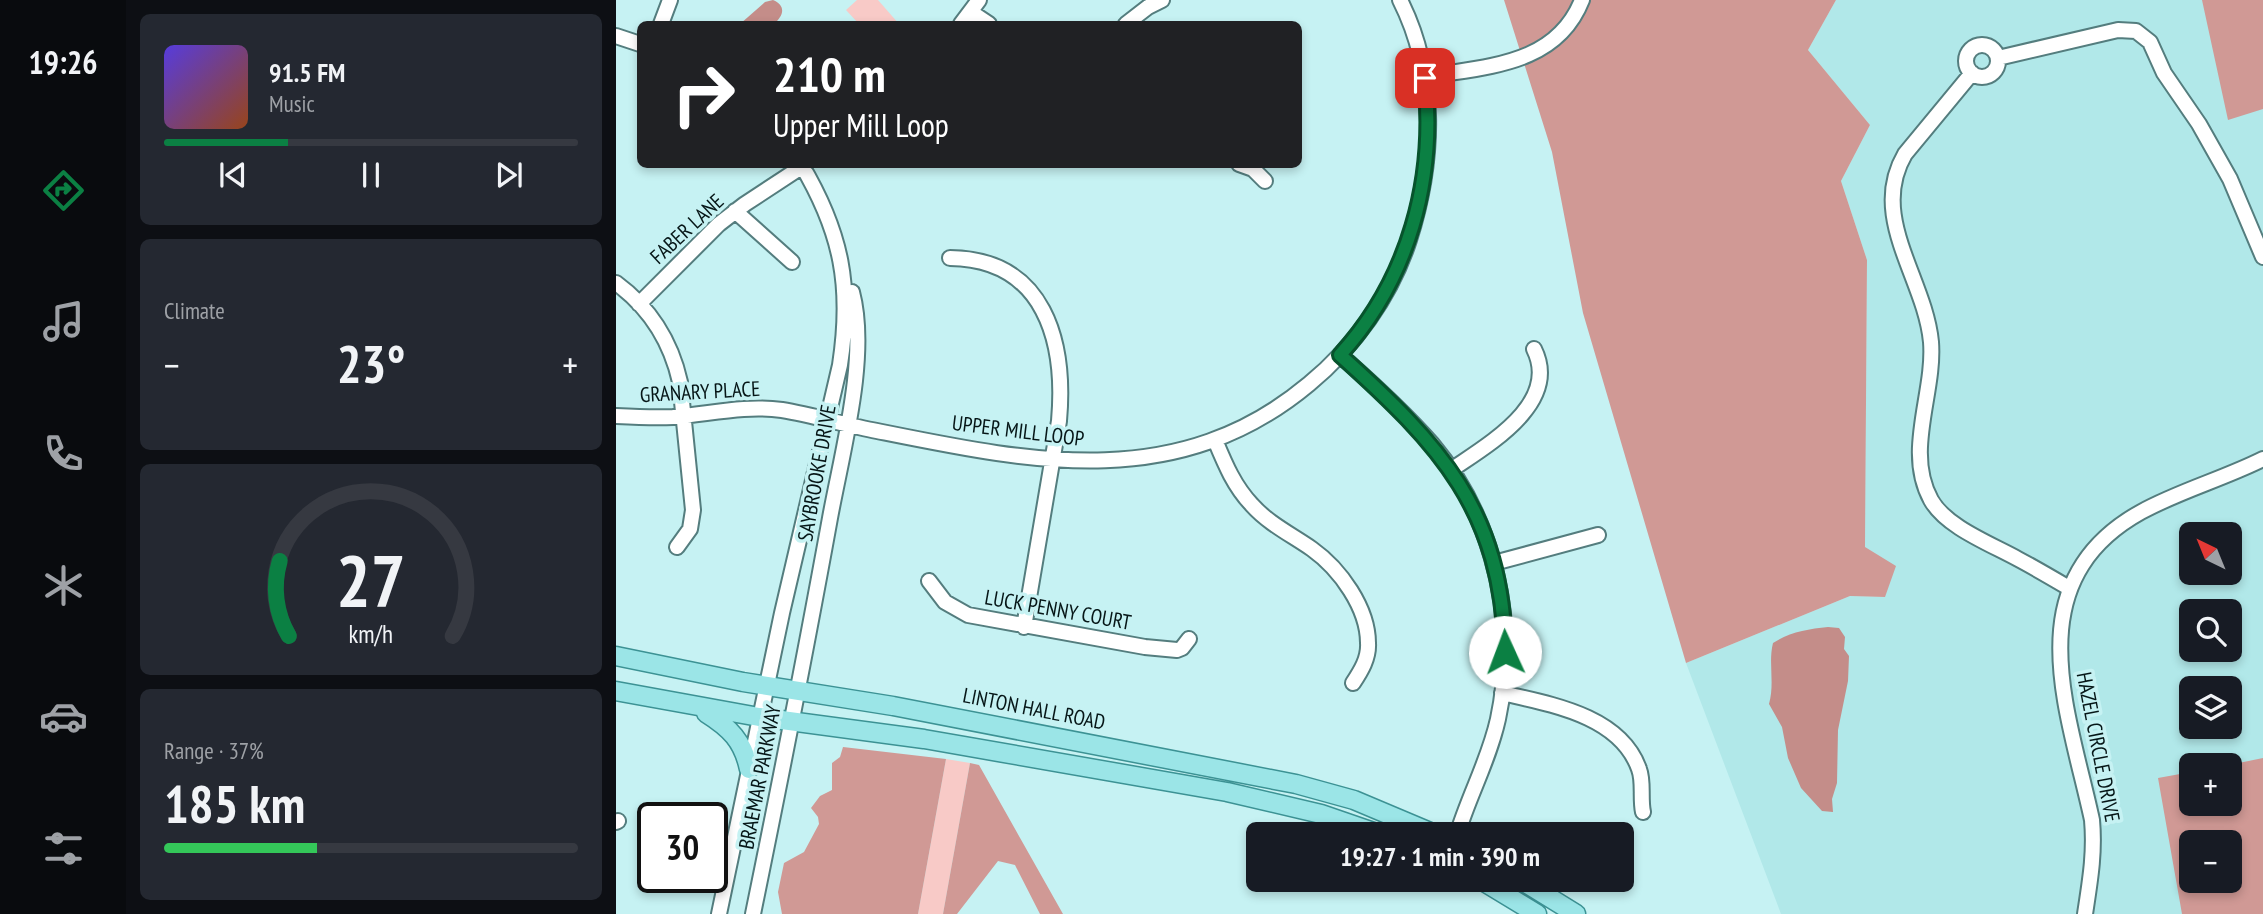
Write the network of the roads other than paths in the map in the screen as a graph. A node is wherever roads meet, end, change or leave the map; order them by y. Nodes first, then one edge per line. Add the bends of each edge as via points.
1 (670, 0) edge
2 (1162, 0) edge
3 (1400, 0) edge
4 (1583, 0) edge
5 (975, 6) edge
6 (662, 21) edge
7 (963, 21) edge
8 (987, 21) edge
9 (1130, 21) edge
10 (616, 36) edge
11 (637, 43) edge
12 (1998, 58) junction
13 (1972, 74) junction
14 (1425, 78) junction
15 (798, 168) edge
16 (804, 168) edge
17 (1251, 168) edge
18 (1265, 181) dead end
19 (734, 211) junction
20 (2263, 257) edge
21 (950, 258) dead end
22 (792, 262) dead end
23 (842, 264) junction
24 (616, 283) edge
25 (639, 303) junction
26 (1534, 349) dead end
27 (1340, 355) junction
28 (616, 416) edge
29 (683, 416) junction
30 (827, 420) junction
31 (847, 425) junction
32 (1215, 440) junction
33 (2263, 459) edge
34 (1053, 460) junction
35 (1451, 470) junction
36 (1598, 535) dead end
37 (677, 547) dead end
38 (1494, 563) junction
39 (929, 581) dead end
40 (2069, 588) junction
41 (1024, 627) junction
42 (1189, 639) dead end
43 (616, 656) edge
44 (1353, 683) dead end
45 (766, 685) junction
46 (799, 689) junction
47 (616, 691) edge
48 (1502, 693) junction
49 (697, 707) junction
50 (759, 718) junction
51 (792, 722) junction
52 (749, 769) junction
53 (1643, 812) dead end
54 (1344, 822) edge
55 (1406, 822) edge
56 (1462, 822) edge
57 (1501, 892) edge
58 (1540, 892) edge
59 (719, 914) edge
60 (753, 914) edge
61 (1537, 914) edge
62 (1576, 914) edge
63 (2085, 914) edge

1 - 6 street
2 - 9 street
3 - 14 street, UPPER MILL LOOP via 1415,34
4 - 14 street via 1555,40 1535,53
5 - 7 street
5 - 8 street
10 - 11 street
12 - 13 street via 1990,75
12 - 13 street via 1990,48 1976,47 1967,59
12 - 20 street via 2118,30 2143,36 2230,180
13 - 40 street via 1905,154 1891,191 1892,214 1931,342 1920,468 1931,499 1947,518
14 - 27 street, UPPER MILL LOOP via 1427,155 1406,250 1384,295
15 - 19 street, FABER LANE
16 - 23 street, SAYBROOKE DRIVE via 826,213
17 - 18 street
19 - 22 street
19 - 25 street, FABER LANE
21 - 34 street via 969,258 998,267 1028,290 1048,319 1061,372
23 - 30 street, SAYBROOKE DRIVE via 845,331
23 - 31 street, SAYBROOKE DRIVE via 853,296 858,337
24 - 25 street
25 - 29 street via 671,349
26 - 35 street via 1540,360 1541,381 1530,403 1497,438
27 - 32 street, UPPER MILL LOOP via 1270,413
27 - 35 street via 1413,424
28 - 29 street, GRANARY PLACE
29 - 30 street, GRANARY PLACE via 754,408
29 - 37 street via 692,519
30 - 31 street, UPPER MILL LOOP
30 - 45 street, SAYBROOKE DRIVE
31 - 34 street, UPPER MILL LOOP
31 - 46 street, SAYBROOKE DRIVE
32 - 34 street, UPPER MILL LOOP via 1137,459
32 - 44 street via 1230,474 1252,505 1314,551 1354,597 1368,644
33 - 40 street, HAZEL CIRCLE DRIVE via 2128,520 2093,551
34 - 41 street
35 - 38 street via 1472,506
36 - 38 street
38 - 48 street via 1504,623
39 - 41 street, LUCK PENNY COURT via 957,610
40 - 63 street, HAZEL CIRCLE DRIVE via 2061,623 2060,667 2092,820 2092,879
41 - 42 street, LUCK PENNY COURT via 1177,650
43 - 45 main road, LINTON HALL ROAD
45 - 46 main road, LINTON HALL ROAD
45 - 50 street, BRAEMAR PARKWAY
46 - 51 street, BRAEMAR PARKWAY
46 - 55 main road, LINTON HALL ROAD via 1296,784 1354,800
47 - 49 main road
48 - 53 street via 1578,713 1611,733 1639,769
48 - 56 street via 1491,747
49 - 50 main road
49 - 52 main road via 734,733
50 - 51 main road
50 - 52 street, BRAEMAR PARKWAY
51 - 54 main road via 924,739 1227,792
51 - 60 street, BRAEMAR PARKWAY
52 - 59 street, BRAEMAR PARKWAY
57 - 61 main road
58 - 62 main road

